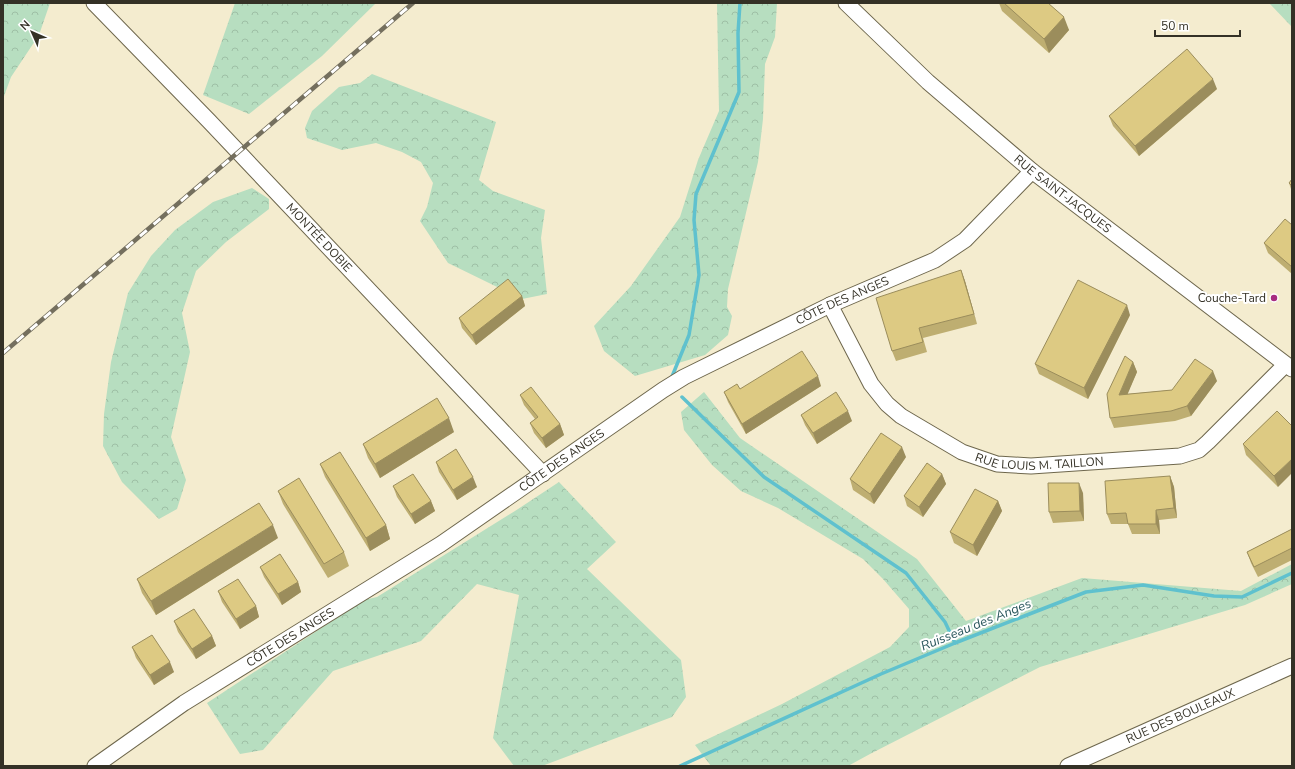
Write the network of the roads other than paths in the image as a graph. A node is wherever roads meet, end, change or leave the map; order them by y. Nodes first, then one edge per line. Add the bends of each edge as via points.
1 (94, 3) edge
2 (846, 3) edge
3 (1032, 171) junction
4 (830, 305) junction
5 (1289, 367) edge
6 (543, 474) junction
7 (1292, 666) edge
8 (95, 766) edge
9 (1068, 766) edge

1 - 6 street, MONTÉE DOBIE via 209,120
2 - 3 street, RUE SAINT-JACQUES via 928,82
3 - 4 street, CÔTE DES ANGES via 965,240 936,260
3 - 5 street, RUE SAINT-JACQUES
4 - 5 street, RUE LOUIS M. TAILLON via 871,384 887,404 901,416 962,452 997,464 1031,466 1189,454 1199,450 1216,436
4 - 6 street, CÔTE DES ANGES via 684,377
6 - 8 street, CÔTE DES ANGES via 441,544 184,702
7 - 9 street, RUE DES BOULEAUX

